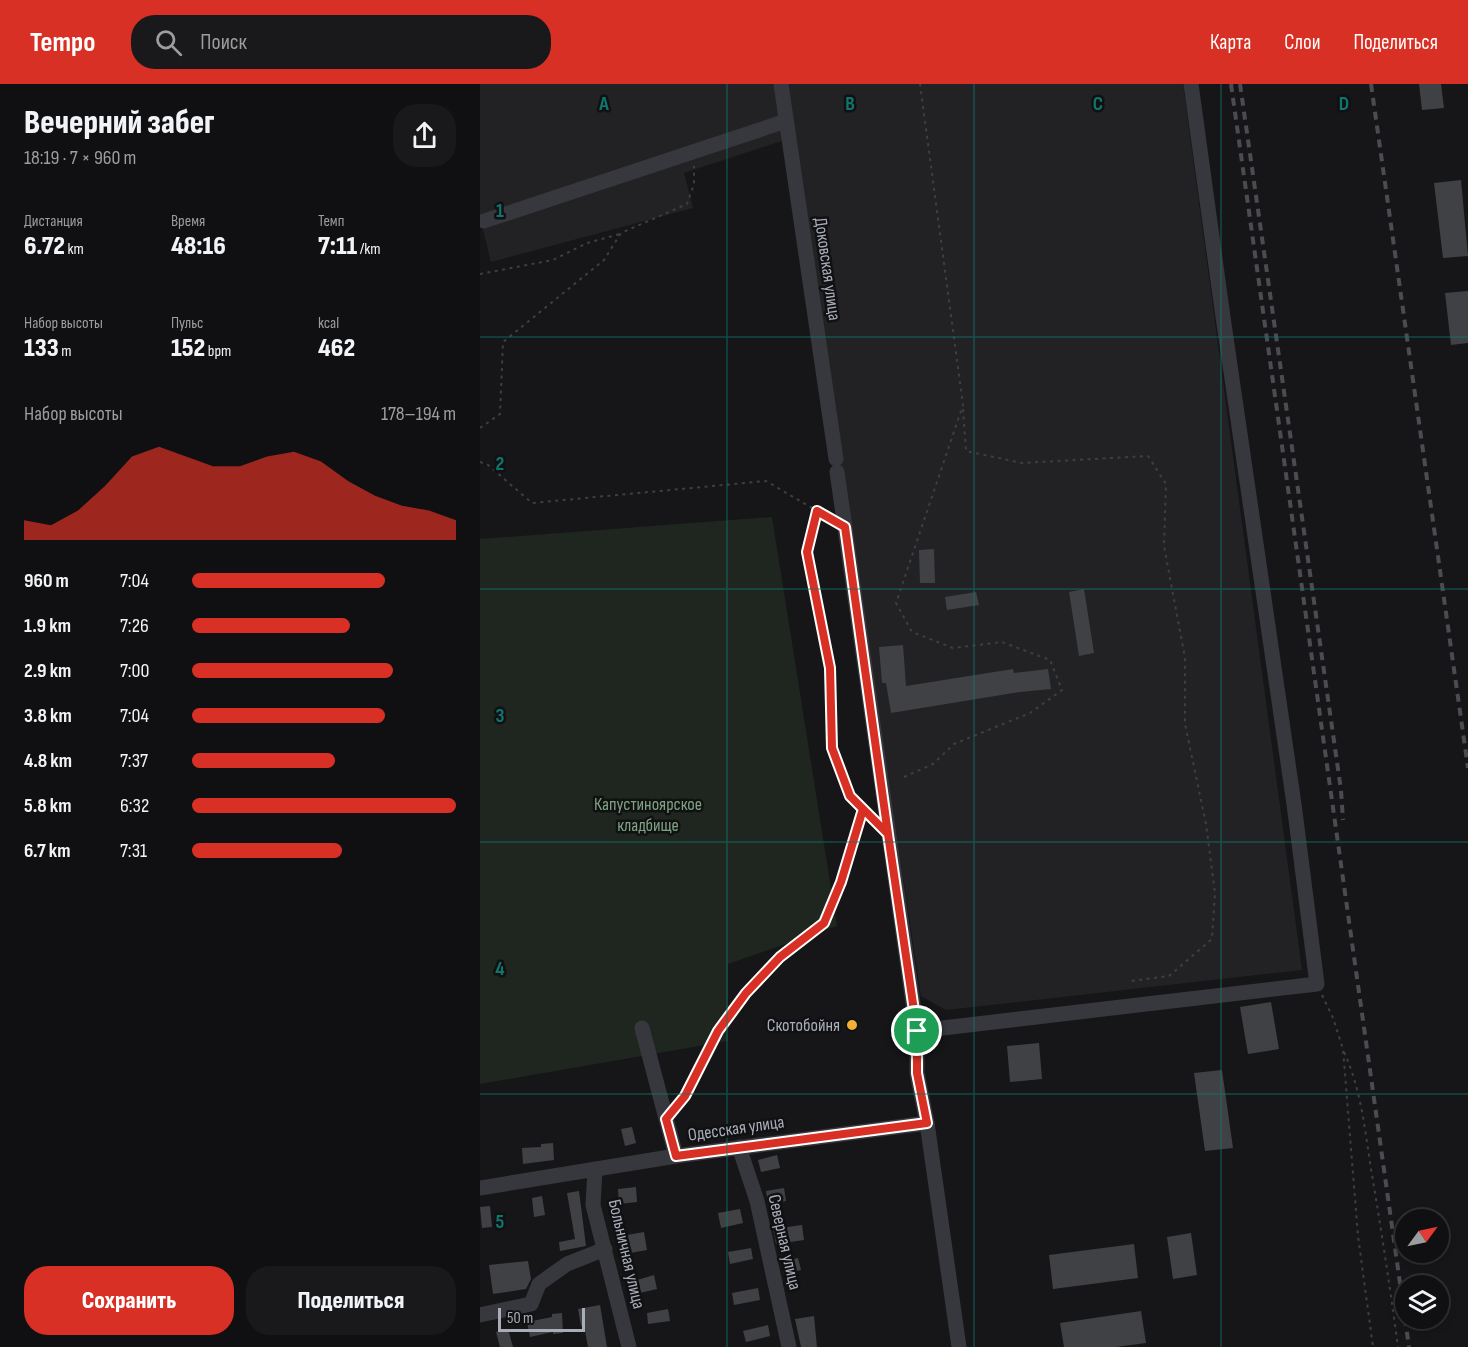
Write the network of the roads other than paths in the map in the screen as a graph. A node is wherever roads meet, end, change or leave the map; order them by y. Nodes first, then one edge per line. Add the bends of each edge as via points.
1 (781, 84) edge
2 (1191, 84) edge
3 (786, 121) junction
4 (484, 221) dead end
5 (642, 1028) dead end
6 (917, 1031) junction
7 (927, 1123) junction
8 (740, 1147) junction
9 (676, 1156) junction
10 (596, 1169) junction
11 (480, 1188) edge
12 (605, 1249) junction
13 (480, 1315) edge
14 (629, 1347) edge
15 (789, 1347) edge
16 (959, 1347) edge

1 - 3 street, Доковская улица
2 - 6 street via 1317,984
3 - 4 street
3 - 6 street, Доковская улица
5 - 9 street
6 - 7 street, Доковская улица via 917,1073
7 - 8 street, Одесская улица
7 - 16 street, Доковская улица
8 - 9 street, Одесская улица
8 - 15 street, Северная улица via 757,1201
9 - 10 street, Одесская улица
10 - 11 street, Одесская улица
10 - 12 street, Больничная улица via 592,1205
12 - 13 street via 567,1264 539,1284 531,1304
12 - 14 street, Больничная улица

